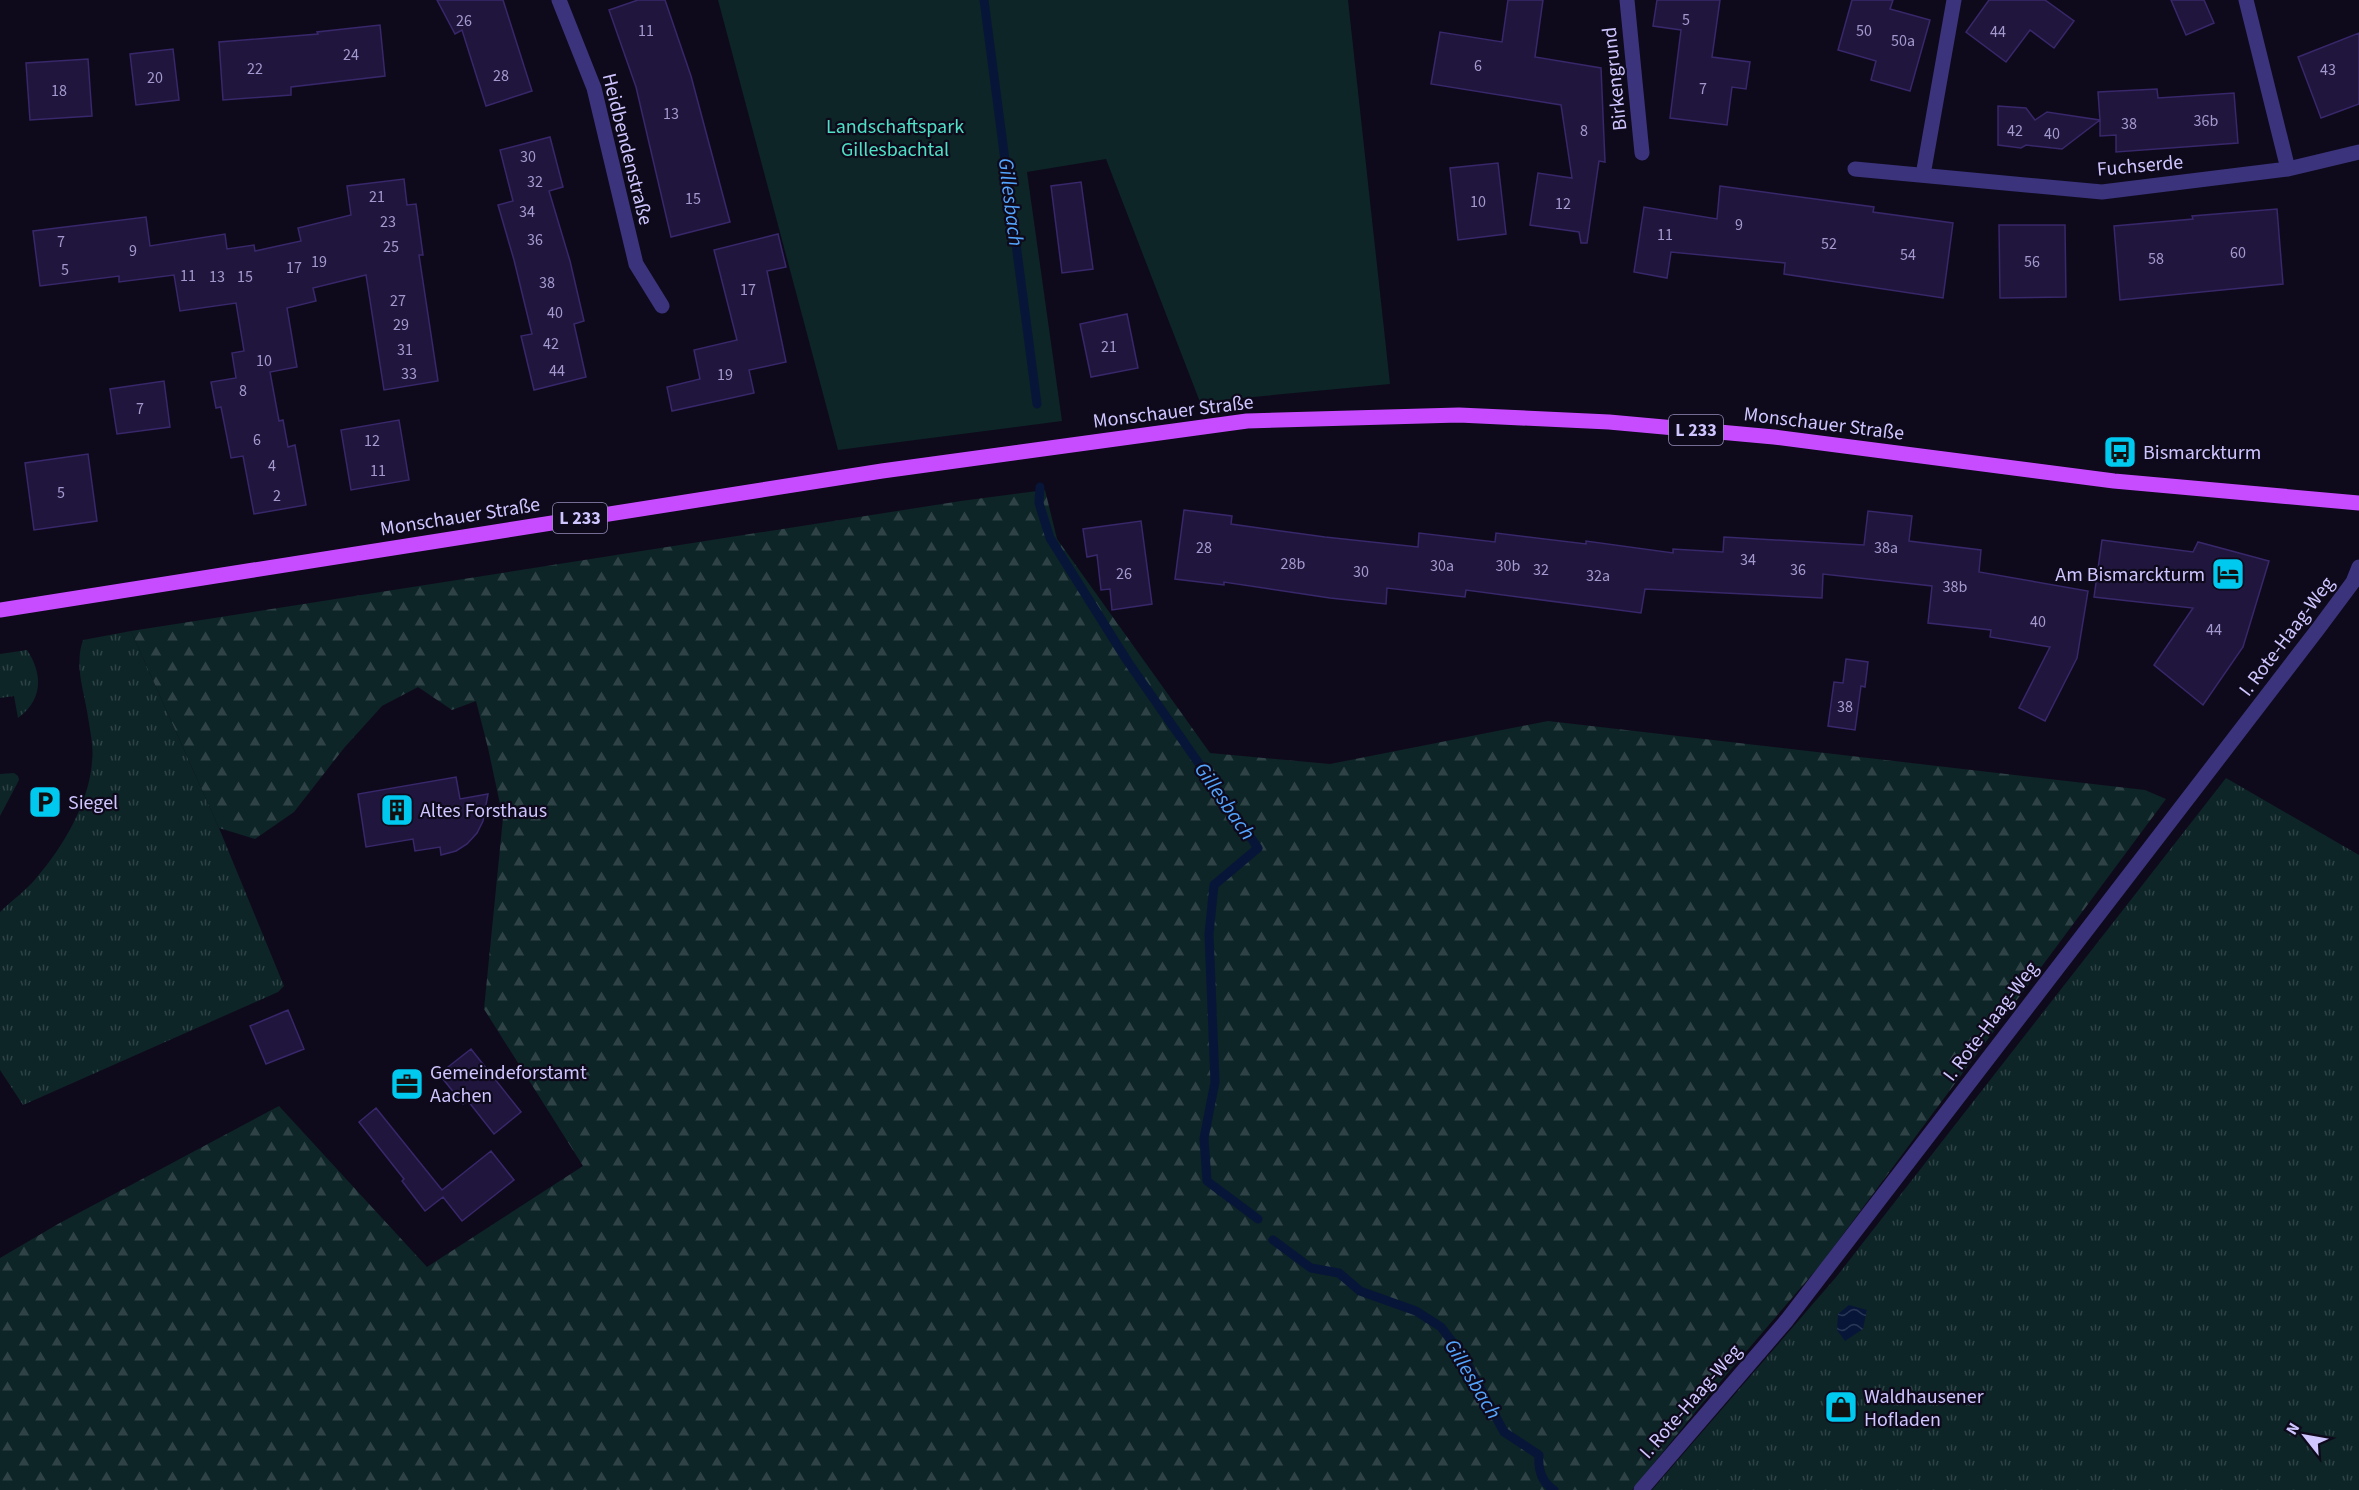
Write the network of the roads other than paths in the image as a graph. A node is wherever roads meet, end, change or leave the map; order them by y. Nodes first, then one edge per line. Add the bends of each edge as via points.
1 (559, 0) edge
2 (1627, 0) edge
3 (1954, 0) edge
4 (2246, 0) edge
5 (2359, 152) edge
6 (1642, 153) dead end
7 (1855, 169) dead end
8 (2288, 170) junction
9 (1923, 175) junction
10 (662, 306) dead end
11 (2359, 504) edge
12 (2359, 567) edge
13 (0, 610) edge
14 (1641, 1490) edge

1 - 10 street, Heidbendenstraße via 594,88 636,264
2 - 6 street, Birkengrund
3 - 9 street
4 - 8 street
5 - 8 street, Fuchserde
7 - 9 street, Fuchserde
8 - 9 street, Fuchserde via 2102,192
11 - 13 main road, Monschauer Straße / L 233 via 2114,481 1774,437 1609,422 1459,415 1247,421 871,473
12 - 14 street, I. Rote-Haag-Weg via 2353,582 2297,657 1787,1320

